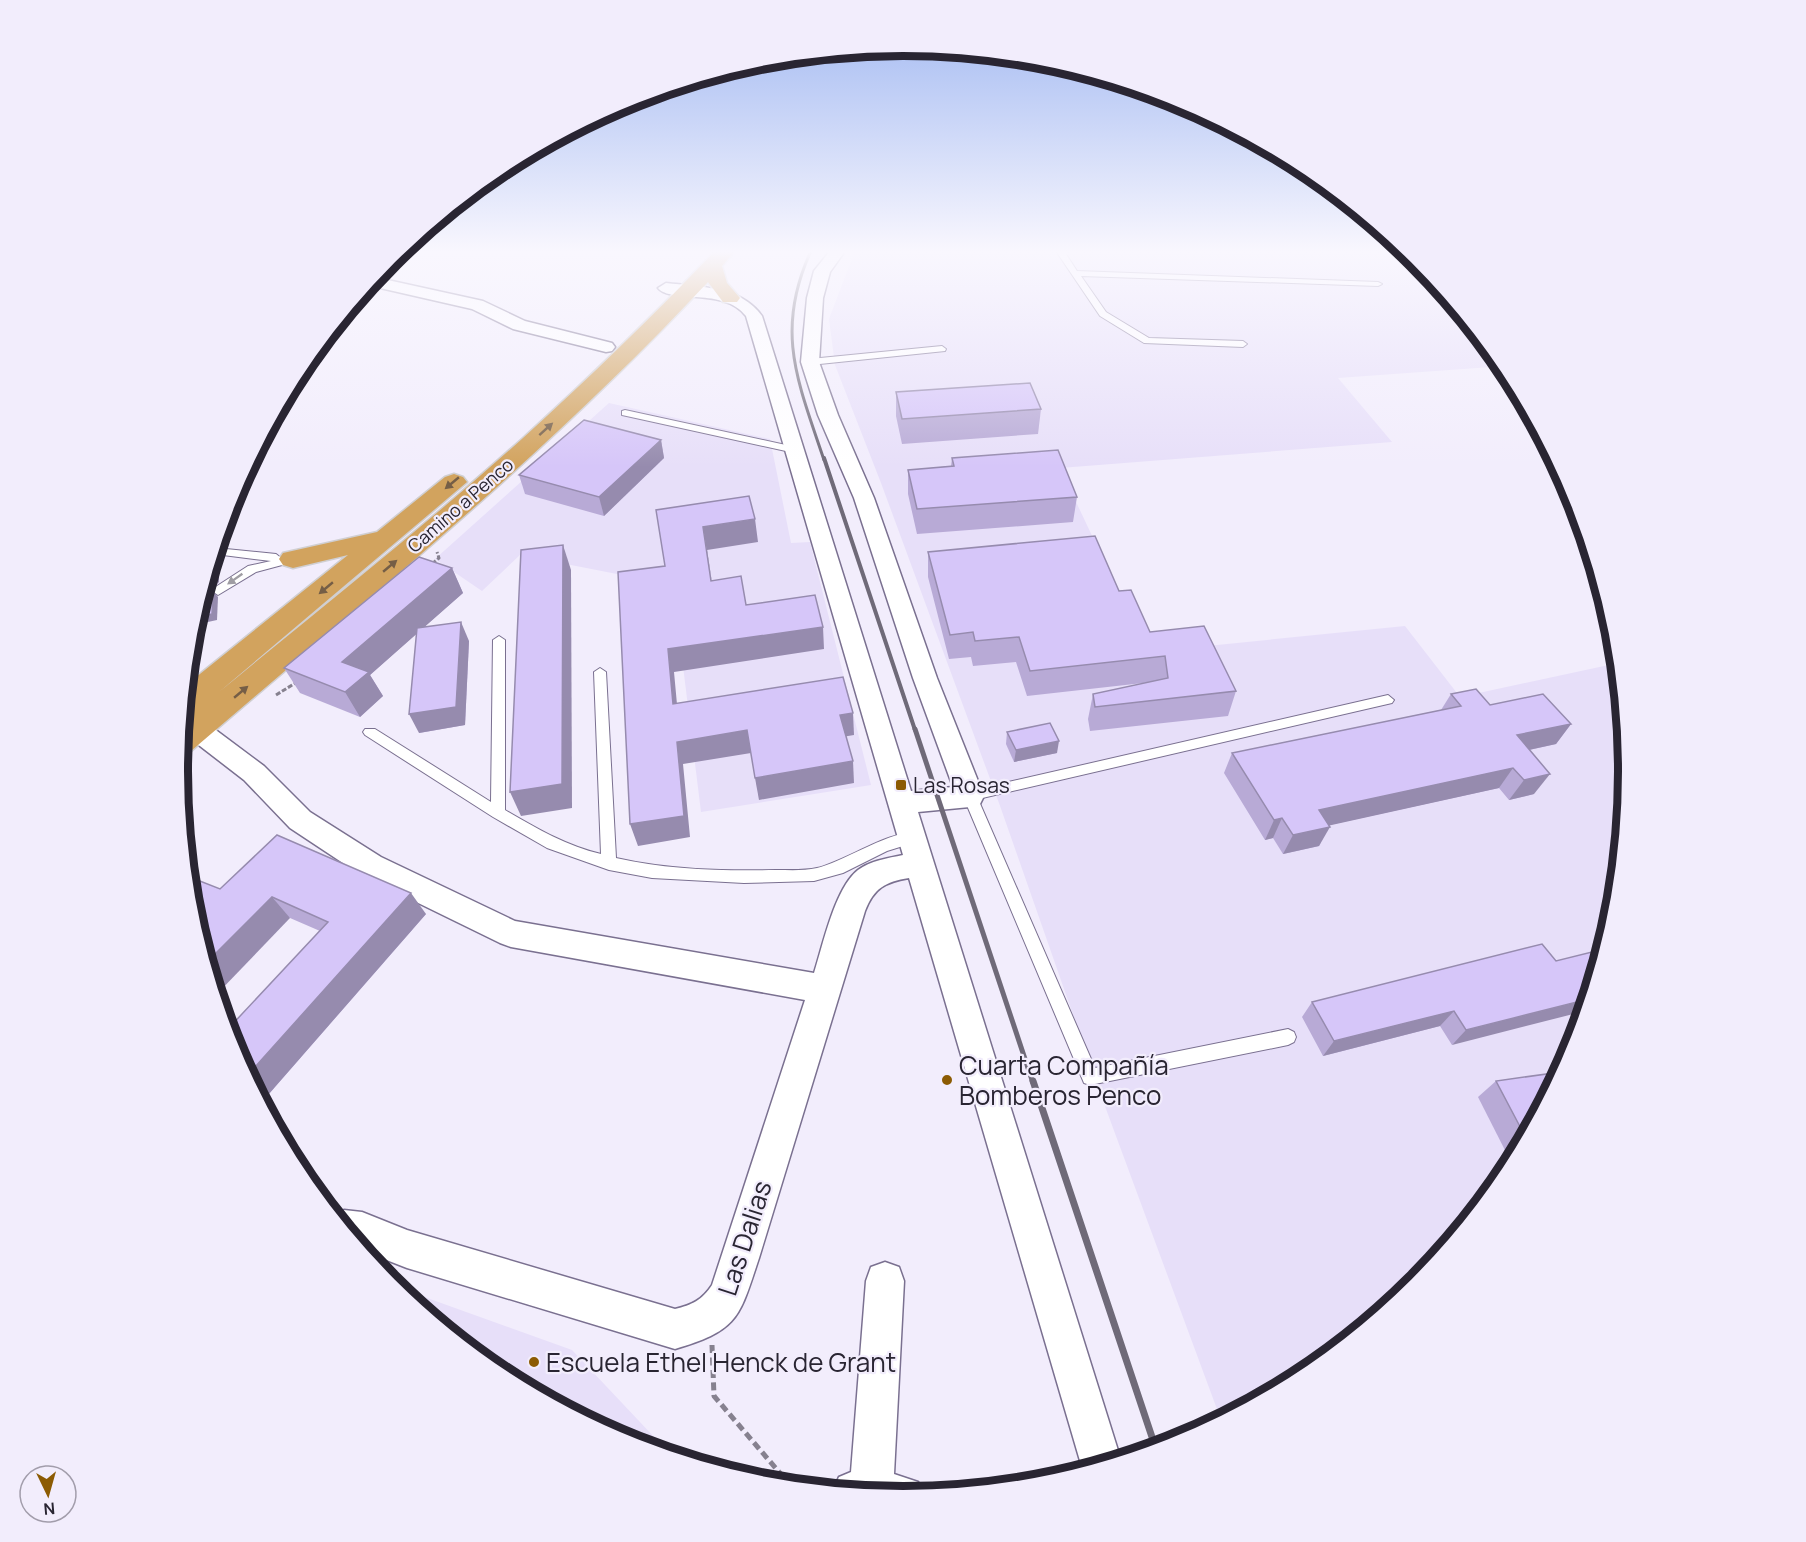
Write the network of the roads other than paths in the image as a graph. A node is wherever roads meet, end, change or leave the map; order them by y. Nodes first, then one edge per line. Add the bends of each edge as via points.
1 (515, 323) edge
2 (630, 323) edge
3 (657, 323) edge
4 (756, 323) edge
5 (813, 323) edge
6 (1118, 323) edge
7 (1243, 344) dead end
8 (606, 347) junction
9 (942, 349) dead end
10 (810, 362) junction
11 (625, 413) dead end
12 (795, 450) junction
13 (387, 537) junction
14 (222, 552) edge
15 (293, 559) junction
16 (218, 591) dead end
17 (499, 640) dead end
18 (600, 672) dead end
19 (1388, 700) dead end
20 (189, 723) edge
21 (189, 724) edge
22 (189, 728) edge
23 (370, 732) dead end
24 (970, 796) junction
25 (900, 803) junction
26 (498, 813) junction
27 (915, 851) junction
28 (609, 864) junction
29 (825, 988) junction
30 (1288, 1037) dead end
31 (354, 1230) edge
32 (885, 1281) dead end
33 (1100, 1459) edge
34 (876, 1485) edge

1 - 8 street
2 - 8 highway, Camino a Penco
21 -> 3 highway, Camino a Penco via 502,469
4 - 12 street
5 - 10 street
6 - 7 lane via 1147,341
8 -> 13 highway, Camino a Penco
9 - 10 lane
10 - 24 street via 864,498
11 - 12 lane
12 - 25 street
13 - 15 highway
13 -> 20 highway, Camino a Penco
14 - 15 lane
15 -> 16 lane via 252,569
17 - 26 lane
18 - 28 lane
19 - 24 lane
22 - 29 street via 254,773 300,820 371,866 511,934
23 - 26 lane
24 - 25 street
24 - 30 lane via 1090,1077
25 - 27 street
26 - 28 lane via 552,844
27 - 28 lane via 883,846 838,869 814,875 697,876
27 - 29 street, Las Dalias via 874,873 861,885
27 - 33 street
29 - 31 street, Las Dalias via 722,1309 701,1323 675,1329
32 - 34 street

